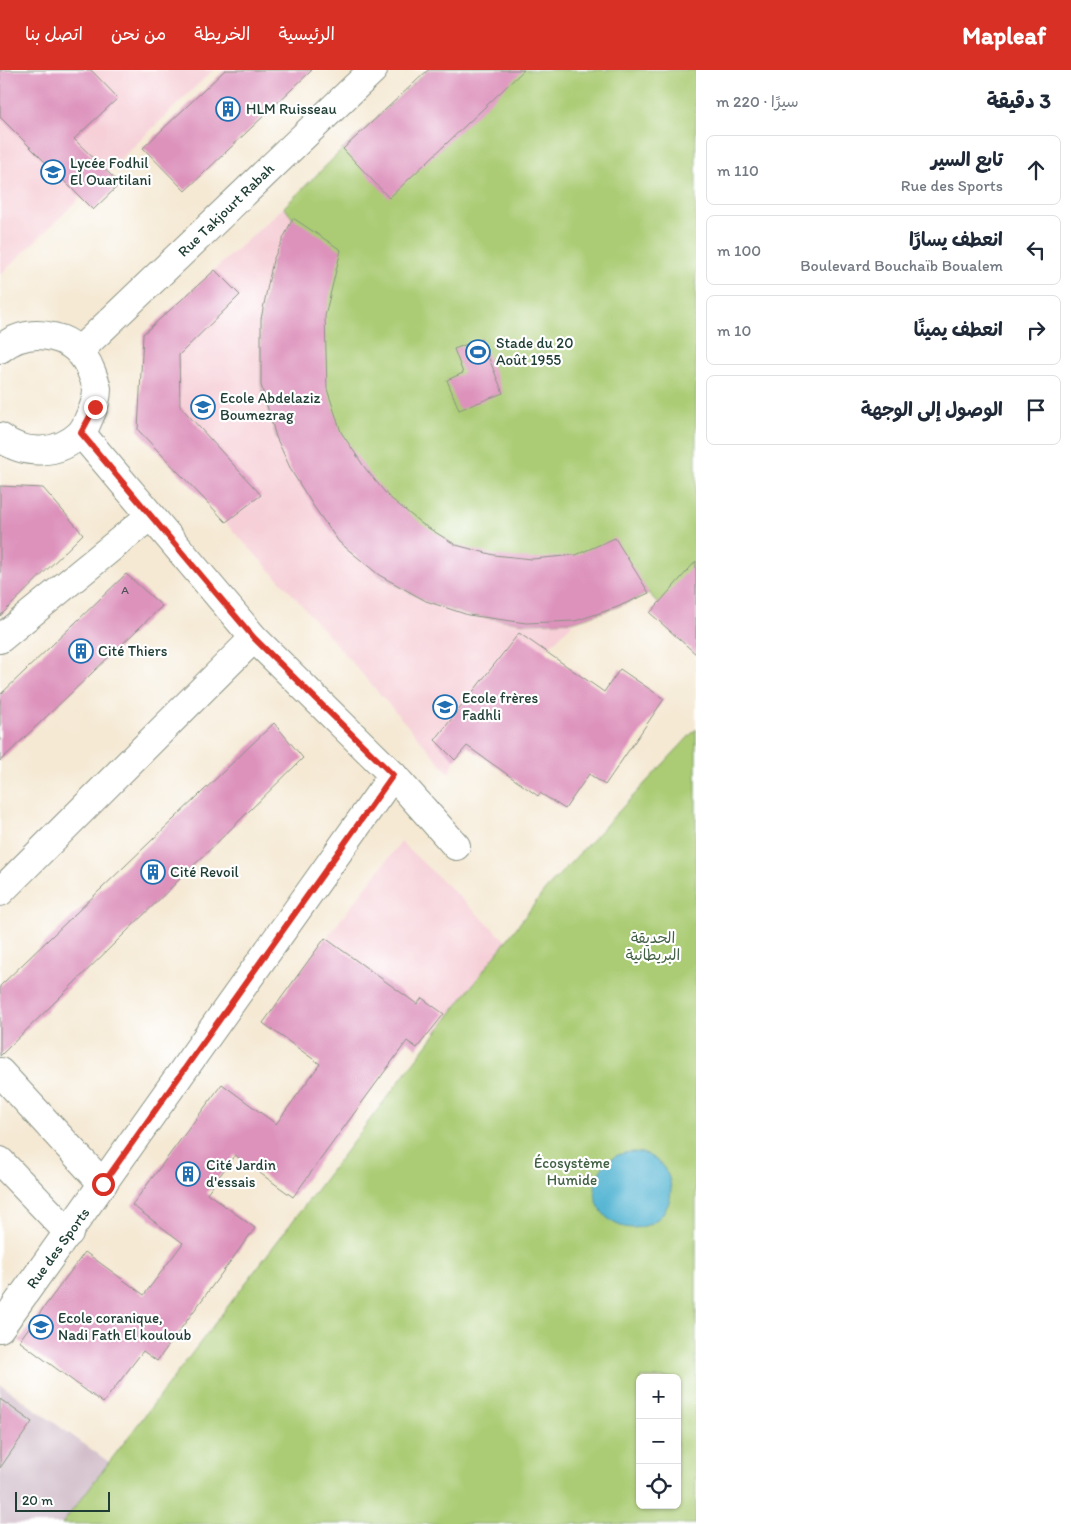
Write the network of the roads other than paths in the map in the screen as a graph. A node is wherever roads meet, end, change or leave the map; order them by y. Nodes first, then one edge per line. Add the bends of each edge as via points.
1 (374, 70) edge
2 (0, 349) edge
3 (79, 351) junction
4 (81, 433) junction
5 (0, 437) edge
6 (150, 516) junction
7 (254, 638) junction
8 (0, 639) edge
9 (393, 775) junction
10 (456, 846) dead end
11 (0, 892) edge
12 (0, 1072) edge
13 (0, 1161) edge
14 (103, 1184) junction
15 (69, 1233) junction
16 (0, 1328) edge

1 - 3 street, Rue Takjourt Rabah
2 - 3 street via 10,341 30,334 42,334 62,339
3 - 4 street via 87,360 97,387 95,407
4 - 5 street via 52,450 31,451
4 - 6 street
6 - 7 street
6 - 8 street
7 - 9 street
7 - 11 street
9 - 10 street
9 - 14 street, Rue des Sports
12 - 14 street
13 - 15 street
14 - 15 street, Rue des Sports
15 - 16 street, Rue des Sports

